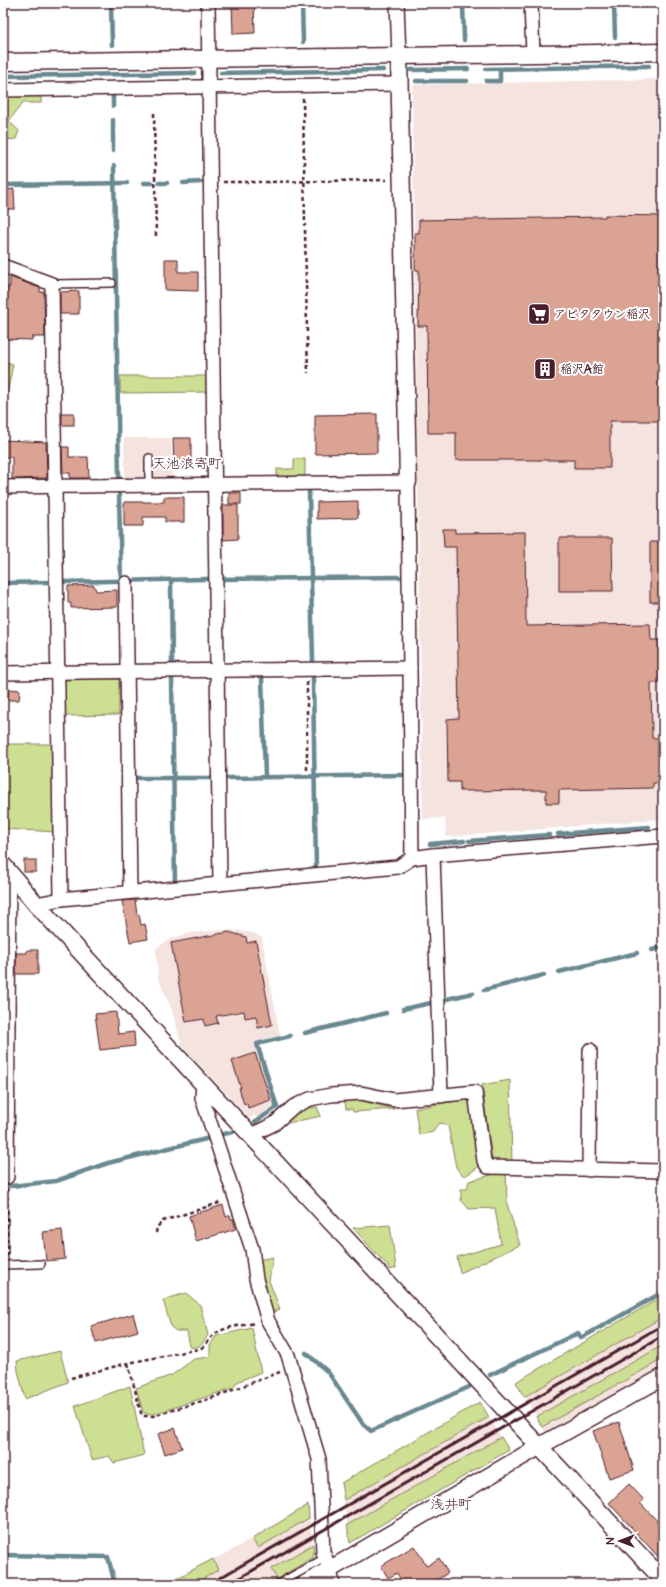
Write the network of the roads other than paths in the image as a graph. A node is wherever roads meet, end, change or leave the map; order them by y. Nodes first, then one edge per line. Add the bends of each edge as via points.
1 (208, 3) edge
2 (397, 3) edge
3 (531, 3) edge
4 (663, 52) edge
5 (533, 54) junction
6 (399, 56) junction
7 (209, 59) junction
8 (3, 62) edge
9 (400, 84) junction
10 (209, 87) junction
11 (3, 90) edge
12 (3, 266) edge
13 (112, 283) dead end
14 (52, 284) junction
15 (149, 458) dead end
16 (408, 482) junction
17 (213, 484) junction
18 (149, 485) junction
19 (55, 486) junction
20 (3, 487) edge
21 (126, 583) dead end
22 (410, 668) junction
23 (217, 670) junction
24 (127, 671) junction
25 (58, 672) junction
26 (3, 673) edge
27 (663, 836) edge
28 (433, 855) junction
29 (412, 858) junction
30 (6, 868) edge
31 (220, 884) junction
32 (130, 892) junction
33 (61, 899) junction
34 (36, 904) junction
35 (590, 1050) dead end
36 (203, 1083) junction
37 (441, 1096) junction
38 (251, 1135) junction
39 (589, 1170) junction
40 (663, 1171) edge
41 (6, 1177) road end
42 (41, 1264) dead end
43 (5, 1265) edge
44 (663, 1377) edge
45 (540, 1446) junction
46 (329, 1570) edge
47 (663, 1580) edge
48 (278, 1584) edge
49 (304, 1584) edge

1 - 7 street
2 - 6 street
3 - 5 street
4 - 5 street
5 - 6 street
6 - 7 street
6 - 9 street
7 - 8 street
7 - 10 street
9 - 10 street
9 - 16 street
10 - 11 street
10 - 17 street
12 - 14 street
13 - 14 lane
14 - 19 street
15 - 18 lane
16 - 17 street
16 - 22 street
17 - 18 street
17 - 23 street
18 - 19 street
19 - 20 street
19 - 25 street
21 - 24 street
22 - 23 street
22 - 29 street
23 - 24 street
23 - 31 street
24 - 25 street
24 - 32 street
25 - 26 street
25 - 33 street
27 - 28 street
28 - 29 street
28 - 37 street
29 - 31 street via 398,866
30 - 34 street
30 - 41 street
31 - 32 street
32 - 33 street
33 - 34 street
34 - 36 street
35 - 39 street
36 - 38 street
36 - 46 street via 202,1098 252,1249 256,1279 268,1321 288,1355 320,1459 323,1552
37 - 38 street via 394,1100 361,1093 331,1095 293,1106 274,1124
37 - 39 street via 476,1092 484,1160 488,1167
38 - 45 street
39 - 40 street
42 - 43 lane
44 - 45 street
45 - 46 street
45 - 47 street
46 - 48 lane
46 - 49 street

